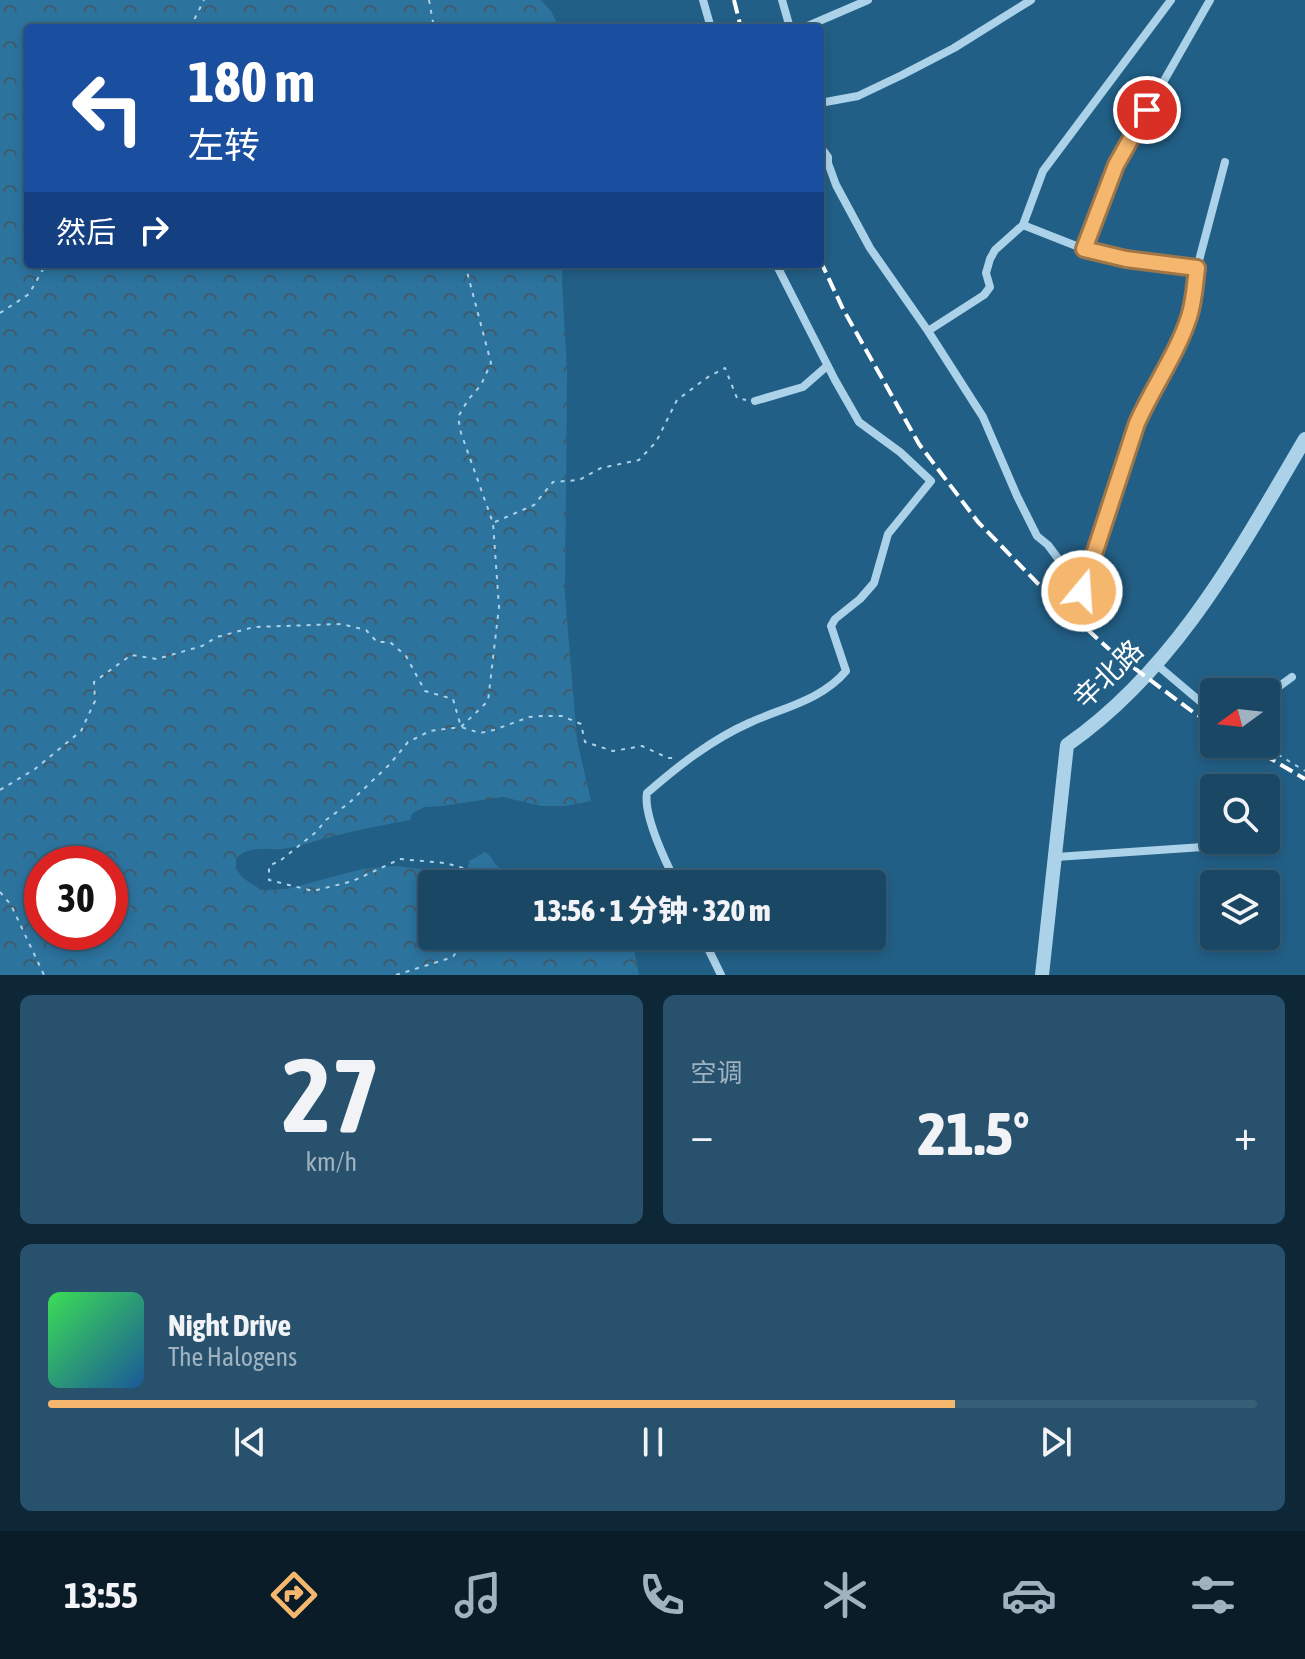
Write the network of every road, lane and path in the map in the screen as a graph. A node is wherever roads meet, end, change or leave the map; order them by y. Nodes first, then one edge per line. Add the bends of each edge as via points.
1 (204, 0) edge
2 (429, 0) edge
3 (703, 0) edge
4 (782, 0) edge
5 (868, 0) edge
6 (1031, 0) edge
7 (1171, 0) edge
8 (1210, 0) edge
9 (192, 24) edge
10 (433, 24) edge
11 (710, 24) edge
12 (789, 24) edge
13 (812, 24) edge
14 (824, 102) edge
15 (824, 152) edge
16 (1225, 162) dead end
17 (1023, 225) junction
18 (1084, 249) junction
19 (44, 268) edge
20 (466, 268) edge
21 (778, 268) edge
22 (1197, 268) junction
23 (0, 313) edge
24 (928, 331) junction
25 (827, 366) junction
26 (755, 401) joint
27 (1303, 444) edge
28 (493, 523) junction
29 (1157, 665) junction
30 (1292, 677) dead end
31 (1280, 686) edge
32 (1200, 701) edge
33 (461, 727) junction
34 (1280, 756) edge
35 (689, 758) junction
36 (1305, 771) edge
37 (0, 790) edge
38 (1200, 847) edge
39 (1056, 857) junction
40 (471, 870) edge
41 (541, 870) edge
42 (585, 870) edge
43 (671, 870) edge
44 (0, 892) edge
45 (458, 950) edge
46 (709, 950) edge
47 (44, 975) edge
48 (396, 975) edge
49 (721, 975) edge
50 (1042, 975) edge

1 - 9 path
2 - 10 path
3 - 11 street
4 - 12 street
5 - 13 street
6 - 14 street via 902,75 858,96
7 - 17 street via 1043,171
8 - 18 street via 1116,165
15 - 24 street via 870,248
16 - 22 street
17 - 18 street
17 - 24 street via 995,250 984,295
18 - 22 street
19 - 23 path via 29,294
20 - 28 path via 491,363 458,417
21 - 25 street
22 - 24 street via 1190,315 1137,423 1082,591 1037,536 983,417
25 - 26 street via 803,387
25 - 35 street via 859,422 931,481 888,534 874,583 831,626 846,671 836,683 746,724
26 - 28 path via 737,398 725,368 677,400 656,442 639,460 601,468 579,480 553,482 534,505
27 - 29 street, 辛北路 via 1198,614
28 - 33 path via 499,607 488,701
29 - 32 street
29 - 39 street, 辛北路 via 1115,708 1067,745
30 - 31 street
33 - 35 path via 480,733 529,717 562,716 581,724 585,742 613,751 642,746 668,758
33 - 37 path via 453,699 425,691 406,656 390,642 377,642 366,630 341,624 254,627 157,659 131,655 94,682 95,701 81,731
33 - 40 path via 430,731 408,742 349,803 269,866 269,880 313,891 353,881 400,859
34 - 36 path
35 - 43 street via 647,793 645,801
38 - 39 street
39 - 50 street, 辛北路
41 - 42 path
44 - 47 path
45 - 48 path via 453,957
46 - 49 street

